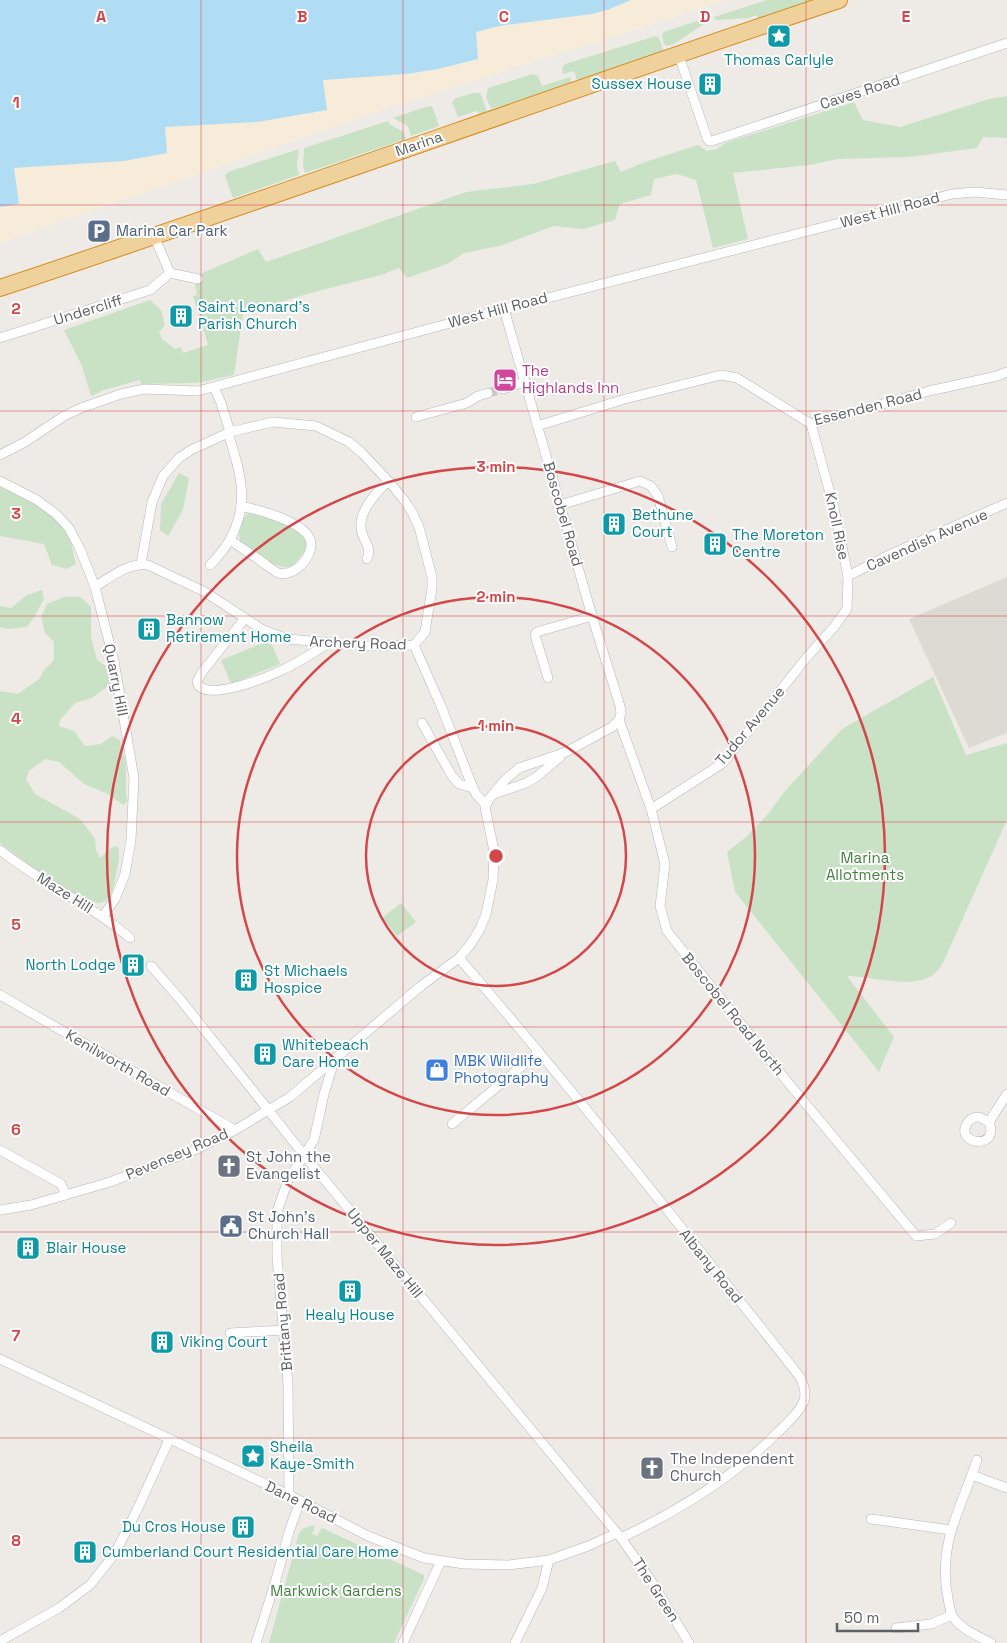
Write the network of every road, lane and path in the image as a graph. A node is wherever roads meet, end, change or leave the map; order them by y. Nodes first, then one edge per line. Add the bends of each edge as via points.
1 (839, 0) edge
2 (1007, 43) edge
3 (678, 53) junction
4 (1007, 194) edge
5 (154, 236) junction
6 (170, 273) junction
7 (198, 279) dead end
8 (0, 288) edge
9 (504, 309) junction
10 (0, 338) edge
11 (1007, 372) edge
12 (524, 382) junction
13 (214, 387) junction
14 (503, 389) tunnel mouth
15 (488, 393) tunnel mouth
16 (416, 417) dead end
17 (811, 424) junction
18 (537, 426) junction
19 (229, 433) junction
20 (0, 455) edge
21 (0, 481) edge
22 (388, 481) junction
23 (1007, 503) edge
24 (560, 505) junction
25 (242, 506) junction
26 (230, 540) junction
27 (672, 547) dead end
28 (367, 560) dead end
29 (141, 564) junction
30 (210, 565) dead end
31 (848, 576) junction
32 (95, 587) junction
33 (592, 616) junction
34 (245, 618) junction
35 (834, 627) joint
36 (328, 643) junction
37 (414, 645) junction
38 (548, 678) dead end
39 (619, 720) junction
40 (422, 722) dead end
41 (566, 752) junction
42 (473, 788) junction
43 (492, 795) junction
44 (486, 804) junction
45 (651, 810) junction
46 (0, 850) edge
47 (103, 916) junction
48 (130, 938) dead end
49 (459, 958) junction
50 (151, 966) dead end
51 (0, 995) edge
52 (539, 1052) junction
53 (335, 1058) junction
54 (1007, 1094) edge
55 (268, 1110) junction
56 (989, 1122) dead end
57 (452, 1124) dead end
58 (235, 1130) junction
59 (0, 1150) edge
60 (304, 1155) junction
61 (66, 1195) junction
62 (0, 1210) edge
63 (951, 1223) dead end
64 (284, 1330) junction
65 (230, 1333) dead end
66 (0, 1359) edge
67 (169, 1440) junction
68 (977, 1460) dead end
69 (972, 1475) junction
70 (1007, 1488) edge
71 (289, 1495) junction
72 (300, 1501) junction
73 (871, 1520) dead end
74 (951, 1530) junction
75 (619, 1536) junction
76 (549, 1560) junction
77 (441, 1561) junction
78 (952, 1615) junction
79 (896, 1628) dead end
80 (2, 1640) edge
81 (256, 1643) edge
82 (403, 1643) edge
83 (515, 1643) edge
84 (689, 1643) edge
85 (991, 1643) edge

1 - 3 highway, Marina
2 - 3 street, Caves Road via 712,141 707,138
3 - 5 highway, Marina
4 - 9 street, West Hill Road via 952,194
5 - 6 street
5 - 8 highway, Marina
6 - 7 street
6 - 10 street, Undercliff via 150,290
9 - 12 street, Boscobel Road
9 - 13 street, West Hill Road
11 - 17 street, Essenden Road
12 - 14 street
12 - 18 street, Boscobel Road
13 - 19 street
13 - 20 street, West Hill Road via 198,391 144,389 121,394 64,416
15 - 16 street
17 - 18 street, Essenden Road via 737,378 721,375 625,399
17 - 31 street, Knoll Rise
18 - 24 street, Boscobel Road
19 - 22 street, Archery Road via 273,422 316,426 349,442
19 - 25 street via 243,490
19 - 29 street, Archery Road via 191,450 179,458 164,476 152,502
21 - 32 street, Quarry Hill via 37,500 69,528
22 - 28 street via 368,502 364,512 362,532 369,547
22 - 37 street, Archery Road via 412,512 419,527 432,578 425,632
23 - 31 street, Cavendish Avenue
24 - 27 street via 640,481 651,486 658,496
24 - 33 street, Boscobel Road
25 - 26 street
25 - 26 street via 293,524 310,539 309,554 290,574 279,573
26 - 30 street
29 - 32 street via 126,567
29 - 34 street, Archery Road via 148,564 206,592
31 - 35 street, Knoll Rise via 847,610
32 - 47 street, Quarry Hill via 114,661 134,778 131,840 125,874 115,899
33 - 38 street via 535,634
33 - 39 street, Boscobel Road via 620,706
34 - 36 street, Archery Road via 263,630 288,639
34 - 36 street via 203,671 197,681 201,688 222,690 250,684 306,658
35 - 45 street, Tudor Avenue via 723,763
36 - 37 street, Archery Road
37 - 42 street
39 - 41 street
39 - 45 street, Boscobel Road North
40 - 42 street via 458,784
41 - 43 street via 535,778
41 - 43 street via 519,768
42 - 44 street
43 - 44 street
44 - 49 street, Pevensey Road via 494,851 494,880 480,929
45 - 63 street, Boscobel Road North via 665,864 660,906 667,931 916,1236 936,1234
46 - 47 street, Maze Hill
47 - 48 street, Maze Hill
49 - 52 street, Albany Road
49 - 53 street, Pevensey Road
50 - 55 street, Upper Maze Hill
51 - 58 street, Kenilworth Road
52 - 57 street
52 - 75 street, Albany Road via 789,1363 804,1386 802,1405 758,1452 693,1500
53 - 55 street, Pevensey Road via 290,1097
53 - 60 street via 314,1140
54 - 56 street
55 - 58 street, Pevensey Road
55 - 60 street, Upper Maze Hill
58 - 61 street, Pevensey Road via 197,1149
59 - 61 street via 60,1184
60 - 64 street, Brittany Road via 288,1180 277,1212 277,1257
60 - 75 street, Upper Maze Hill
61 - 62 street, Pevensey Road
64 - 65 street
64 - 71 street, Brittany Road
66 - 67 street, Dane Road
67 - 71 street, Dane Road
67 - 80 street via 114,1555 90,1585 59,1608
68 - 69 street
69 - 70 street
69 - 74 street
71 - 72 street, Dane Road
72 - 77 street, Dane Road via 393,1547
72 - 81 street
73 - 74 street
74 - 78 street via 946,1548 945,1574
75 - 76 street, Dane Road
75 - 84 street, The Green
76 - 77 street, Dane Road via 508,1565
76 - 83 street via 542,1588
77 - 82 street
78 - 79 street via 931,1624
78 - 85 street via 966,1629

